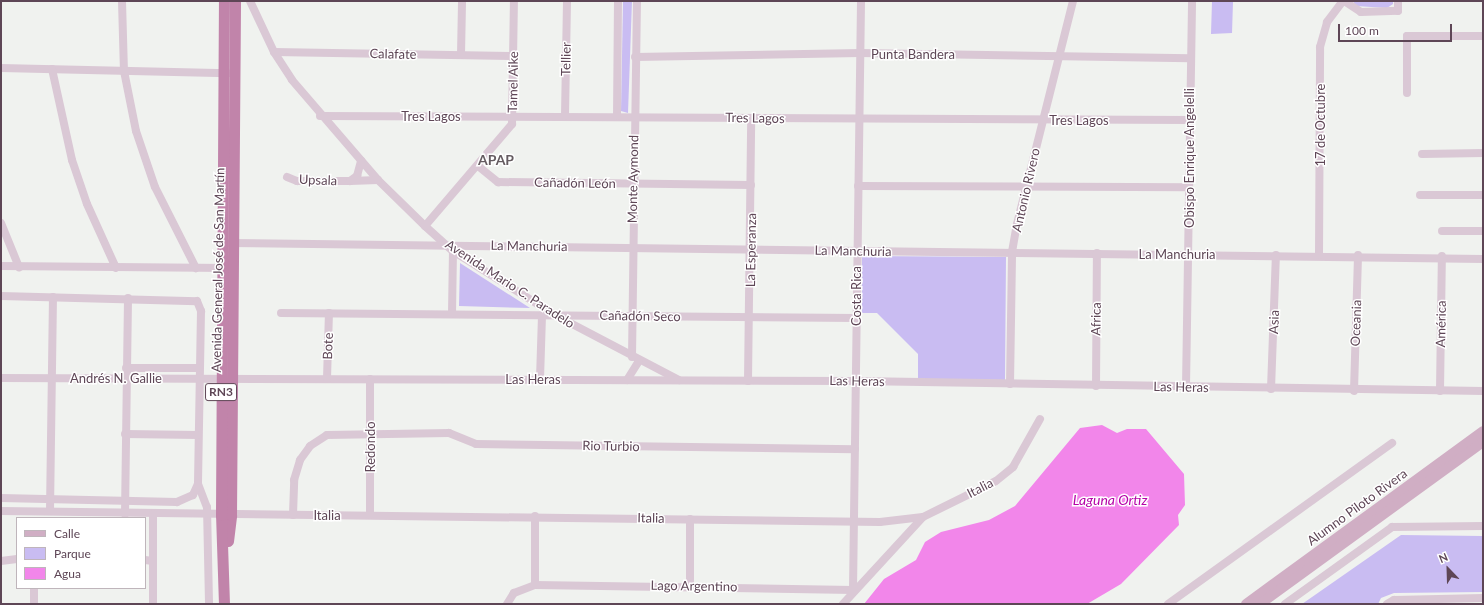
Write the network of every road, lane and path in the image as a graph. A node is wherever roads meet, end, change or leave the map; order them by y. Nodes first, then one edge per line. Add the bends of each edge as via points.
1 (122, 1) edge
2 (224, 1) edge
3 (235, 1) edge
4 (250, 1) edge
5 (462, 1) edge
6 (514, 1) edge
7 (567, 1) edge
8 (618, 1) edge
9 (637, 1) edge
10 (861, 1) edge
11 (1073, 1) edge
12 (1192, 1) edge
13 (1344, 1) edge
14 (1398, 1) edge
15 (1483, 36) edge
16 (274, 52) junction
17 (860, 54) junction
18 (1060, 54) junction
19 (461, 55) junction
20 (513, 56) junction
21 (635, 57) junction
22 (1190, 58) junction
23 (1, 68) edge
24 (52, 69) junction
25 (124, 71) junction
26 (229, 73) junction
27 (1407, 93) dead end
28 (320, 116) junction
29 (513, 116) junction
30 (565, 116) junction
31 (617, 116) junction
32 (634, 117) junction
33 (751, 119) junction
34 (859, 119) junction
35 (1043, 120) junction
36 (1189, 120) junction
37 (1483, 153) edge
38 (1422, 154) dead end
39 (361, 161) junction
40 (478, 166) junction
41 (287, 177) dead end
42 (378, 180) junction
43 (350, 181) junction
44 (633, 184) junction
45 (751, 185) junction
46 (858, 186) junction
47 (1189, 187) junction
48 (1025, 188) junction
49 (1420, 195) dead end
50 (1483, 195) edge
51 (1, 223) edge
52 (424, 226) junction
53 (1442, 231) dead end
54 (1483, 231) edge
55 (228, 243) junction
56 (447, 244) junction
57 (632, 248) junction
58 (752, 249) junction
59 (453, 251) junction
60 (856, 251) junction
61 (1012, 252) junction
62 (1097, 253) junction
63 (1189, 254) junction
64 (1276, 254) junction
65 (1319, 255) junction
66 (1358, 255) junction
67 (1442, 256) junction
68 (1483, 259) edge
69 (1, 266) edge
70 (19, 267) junction
71 (116, 268) junction
72 (196, 268) junction
73 (227, 268) junction
74 (1, 296) edge
75 (54, 297) junction
76 (128, 298) junction
77 (281, 312) dead end
78 (330, 313) junction
79 (452, 314) junction
80 (542, 315) junction
81 (555, 315) junction
82 (633, 316) junction
83 (750, 317) junction
84 (856, 318) junction
85 (635, 359) junction
86 (126, 368) junction
87 (198, 368) junction
88 (1, 378) edge
89 (52, 378) junction
90 (126, 379) junction
91 (198, 379) junction
92 (226, 379) junction
93 (327, 379) junction
94 (370, 379) junction
95 (540, 379) junction
96 (627, 380) junction
97 (748, 380) junction
98 (856, 381) junction
99 (682, 382) junction
100 (1010, 384) junction
101 (1096, 386) junction
102 (1186, 387) junction
103 (1271, 389) junction
104 (1354, 390) junction
105 (1440, 391) junction
106 (1483, 391) edge
107 (1040, 419) dead end
108 (1483, 431) edge
109 (125, 434) junction
110 (370, 434) junction
111 (198, 435) junction
112 (1483, 442) edge
113 (1392, 443) dead end
114 (855, 449) junction
115 (198, 484) junction
116 (1, 498) edge
117 (50, 498) junction
118 (125, 502) junction
119 (1, 511) edge
120 (50, 511) junction
121 (125, 514) junction
122 (154, 514) junction
123 (205, 514) junction
124 (35, 515) edge
125 (226, 515) junction
126 (293, 515) junction
127 (370, 515) junction
128 (536, 516) junction
129 (923, 517) junction
130 (690, 519) junction
131 (855, 522) junction
132 (1483, 526) edge
133 (16, 559) edge
134 (149, 560) edge
135 (1, 561) edge
136 (535, 585) junction
137 (690, 586) junction
138 (34, 589) edge
139 (853, 590) junction
140 (1483, 598) edge
141 (34, 604) edge
142 (153, 604) edge
143 (209, 604) edge
144 (224, 604) edge
145 (507, 604) edge
146 (843, 604) edge
147 (1168, 604) edge
148 (1246, 604) edge
149 (1260, 604) edge
150 (1285, 604) edge
151 (1387, 604) edge

1 - 25 street
2 - 26 highway, Avenida General José de San Martín
3 - 26 highway, Avenida General José de San Martín
4 - 16 street, Avenida Mario C. Paradelo
5 - 19 street
6 - 20 street, Tamel Aike
7 - 30 street, Tellier
8 - 31 street
9 - 21 street, Monte Aymond
10 - 17 street, Costa Rica
11 - 18 street, Antonio Rivero
12 - 22 street, Obispo Enrique Angelelli
13 - 14 street via 1361,12 1398,11
13 - 65 street, 17 de Octubre via 1327,22 1320,47
15 - 27 street via 1407,36
16 - 19 street, Calafate
16 - 28 street, Avenida Mario C. Paradelo
17 - 18 street, Punta Bandera
17 - 21 street, Punta Bandera
17 - 34 street, Costa Rica
18 - 22 street, Punta Bandera
18 - 35 street, Antonio Rivero
19 - 20 street, Calafate
20 - 29 street, Tamel Aike
21 - 32 street, Monte Aymond
22 - 36 street, Obispo Enrique Angelelli
23 - 24 street
24 - 25 street
24 - 71 street via 72,160 87,204
25 - 26 street
25 - 72 street via 144,160
26 - 55 highway, Avenida General José de San Martín
28 - 29 street, Tres Lagos
28 - 39 street, Avenida Mario C. Paradelo
29 - 30 street, Tres Lagos
29 - 40 street, Tamel Aike via 510,129
30 - 31 street, Tres Lagos
31 - 32 street, Tres Lagos
32 - 33 street, Tres Lagos
32 - 44 street, Monte Aymond
33 - 34 street, Tres Lagos
33 - 45 street, La Esperanza
34 - 35 street, Tres Lagos
34 - 46 street, Costa Rica
35 - 36 street, Tres Lagos
35 - 48 street, Antonio Rivero
36 - 47 street, Obispo Enrique Angelelli
37 - 38 street
39 - 42 street, Avenida Mario C. Paradelo
39 - 43 street, Upsala via 358,176
40 - 44 street, Cañadón León via 498,182
40 - 52 street, Tamel Aike
41 - 43 street, Upsala via 297,181
42 - 43 street, Upsala
42 - 52 street, Avenida Mario C. Paradelo
44 - 45 street, Cañadón León
44 - 57 street, Monte Aymond
45 - 58 street, La Esperanza
46 - 48 street
46 - 60 street, Costa Rica
47 - 48 street
47 - 63 street, Obispo Enrique Angelelli
48 - 61 street, Antonio Rivero
49 - 50 street
51 - 70 street
52 - 56 street, Avenida Mario C. Paradelo
53 - 54 street
55 - 56 street, La Manchuria
55 - 73 highway, Avenida General José de San Martín
56 - 57 street, La Manchuria
56 - 59 street, Avenida Mario C. Paradelo
57 - 58 street, La Manchuria
57 - 82 street, Monte Aymond
58 - 60 street, La Manchuria
58 - 83 street, La Esperanza
59 - 79 street
59 - 81 street, Avenida Mario C. Paradelo
60 - 61 street, La Manchuria
60 - 84 street, Costa Rica
61 - 62 street, La Manchuria
61 - 100 street, Antonio Rivero
62 - 63 street, La Manchuria
62 - 101 street, Africa
63 - 64 street, La Manchuria
63 - 102 street, Obispo Enrique Angelelli
64 - 65 street, La Manchuria
64 - 103 street, Asia
65 - 66 street, La Manchuria
66 - 67 street, La Manchuria
66 - 104 street, Oceania
67 - 68 street, La Manchuria
67 - 105 street, América
69 - 70 street
70 - 71 street
71 - 72 street
72 - 73 street
73 - 92 highway, Avenida General José de San Martín / RN3
74 - 75 street
75 - 76 street
75 - 89 street
76 - 86 street
76 - 87 street via 197,301 201,311
77 - 78 street, Cañadón Seco
78 - 79 street, Cañadón Seco
78 - 93 street, Bote
79 - 80 street, Cañadón Seco
80 - 81 street, Cañadón Seco
80 - 95 street
81 - 82 street, Cañadón Seco
81 - 85 street, Avenida Mario C. Paradelo
82 - 83 street, Cañadón Seco
82 - 85 street, Monte Aymond
83 - 84 street, Cañadón Seco
83 - 97 street, La Esperanza
84 - 98 street, Costa Rica
85 - 96 street
85 - 99 street, Avenida Mario C. Paradelo
86 - 87 street
86 - 90 street
87 - 91 street
88 - 89 street, Andrés N. Gallie
89 - 90 street, Andrés N. Gallie
89 - 117 street
90 - 91 street, Andrés N. Gallie
90 - 109 street
91 - 92 street, Andrés N. Gallie
91 - 111 street
92 - 93 street, Las Heras
92 - 125 highway, Avenida General José de San Martín / RN3
93 - 94 street, Las Heras
94 - 95 street, Las Heras
94 - 110 street, Redondo
95 - 96 street, Las Heras
96 - 99 street, Las Heras
97 - 98 street, Las Heras
97 - 99 street, Las Heras
98 - 100 street, Las Heras
98 - 114 street, Costa Rica
100 - 101 street, Las Heras
101 - 102 street, Las Heras
102 - 103 street, Las Heras
103 - 104 street, Las Heras
104 - 105 street, Las Heras
105 - 106 street, Las Heras
107 - 129 street, Italia via 1005,475
108 - 148 main road, Alumno Piloto Rivera
109 - 111 street
109 - 118 street
110 - 114 street, Rio Turbio via 449,433 476,444
110 - 126 street, Rio Turbio via 328,435 304,451 295,472
110 - 127 street, Redondo
111 - 115 street
112 - 149 main road, Alumno Piloto Rivera
113 - 147 street
114 - 131 street, Costa Rica
115 - 118 street via 193,495 177,502
115 - 123 street via 206,500
116 - 117 street
117 - 118 street
117 - 120 street
118 - 121 street
119 - 124 street, Italia
120 - 121 street, Italia
120 - 124 street, Italia
121 - 122 street, Italia
122 - 123 street, Italia
122 - 134 street
123 - 125 street, Italia
123 - 143 street
125 - 126 street, Italia
125 - 144 highway, Avenida General José de San Martín / RN3
126 - 127 street, Italia
127 - 128 street, Italia
128 - 130 street, Italia
128 - 136 street
129 - 131 street, Italia
129 - 139 street
130 - 131 street, Italia
130 - 137 street
131 - 139 street, Costa Rica
132 - 150 street via 1392,527
133 - 135 street
134 - 142 street
136 - 137 street, Lago Argentino
136 - 145 street via 514,593
137 - 139 street, Lago Argentino
138 - 141 street
139 - 146 street
140 - 151 street via 1394,600

